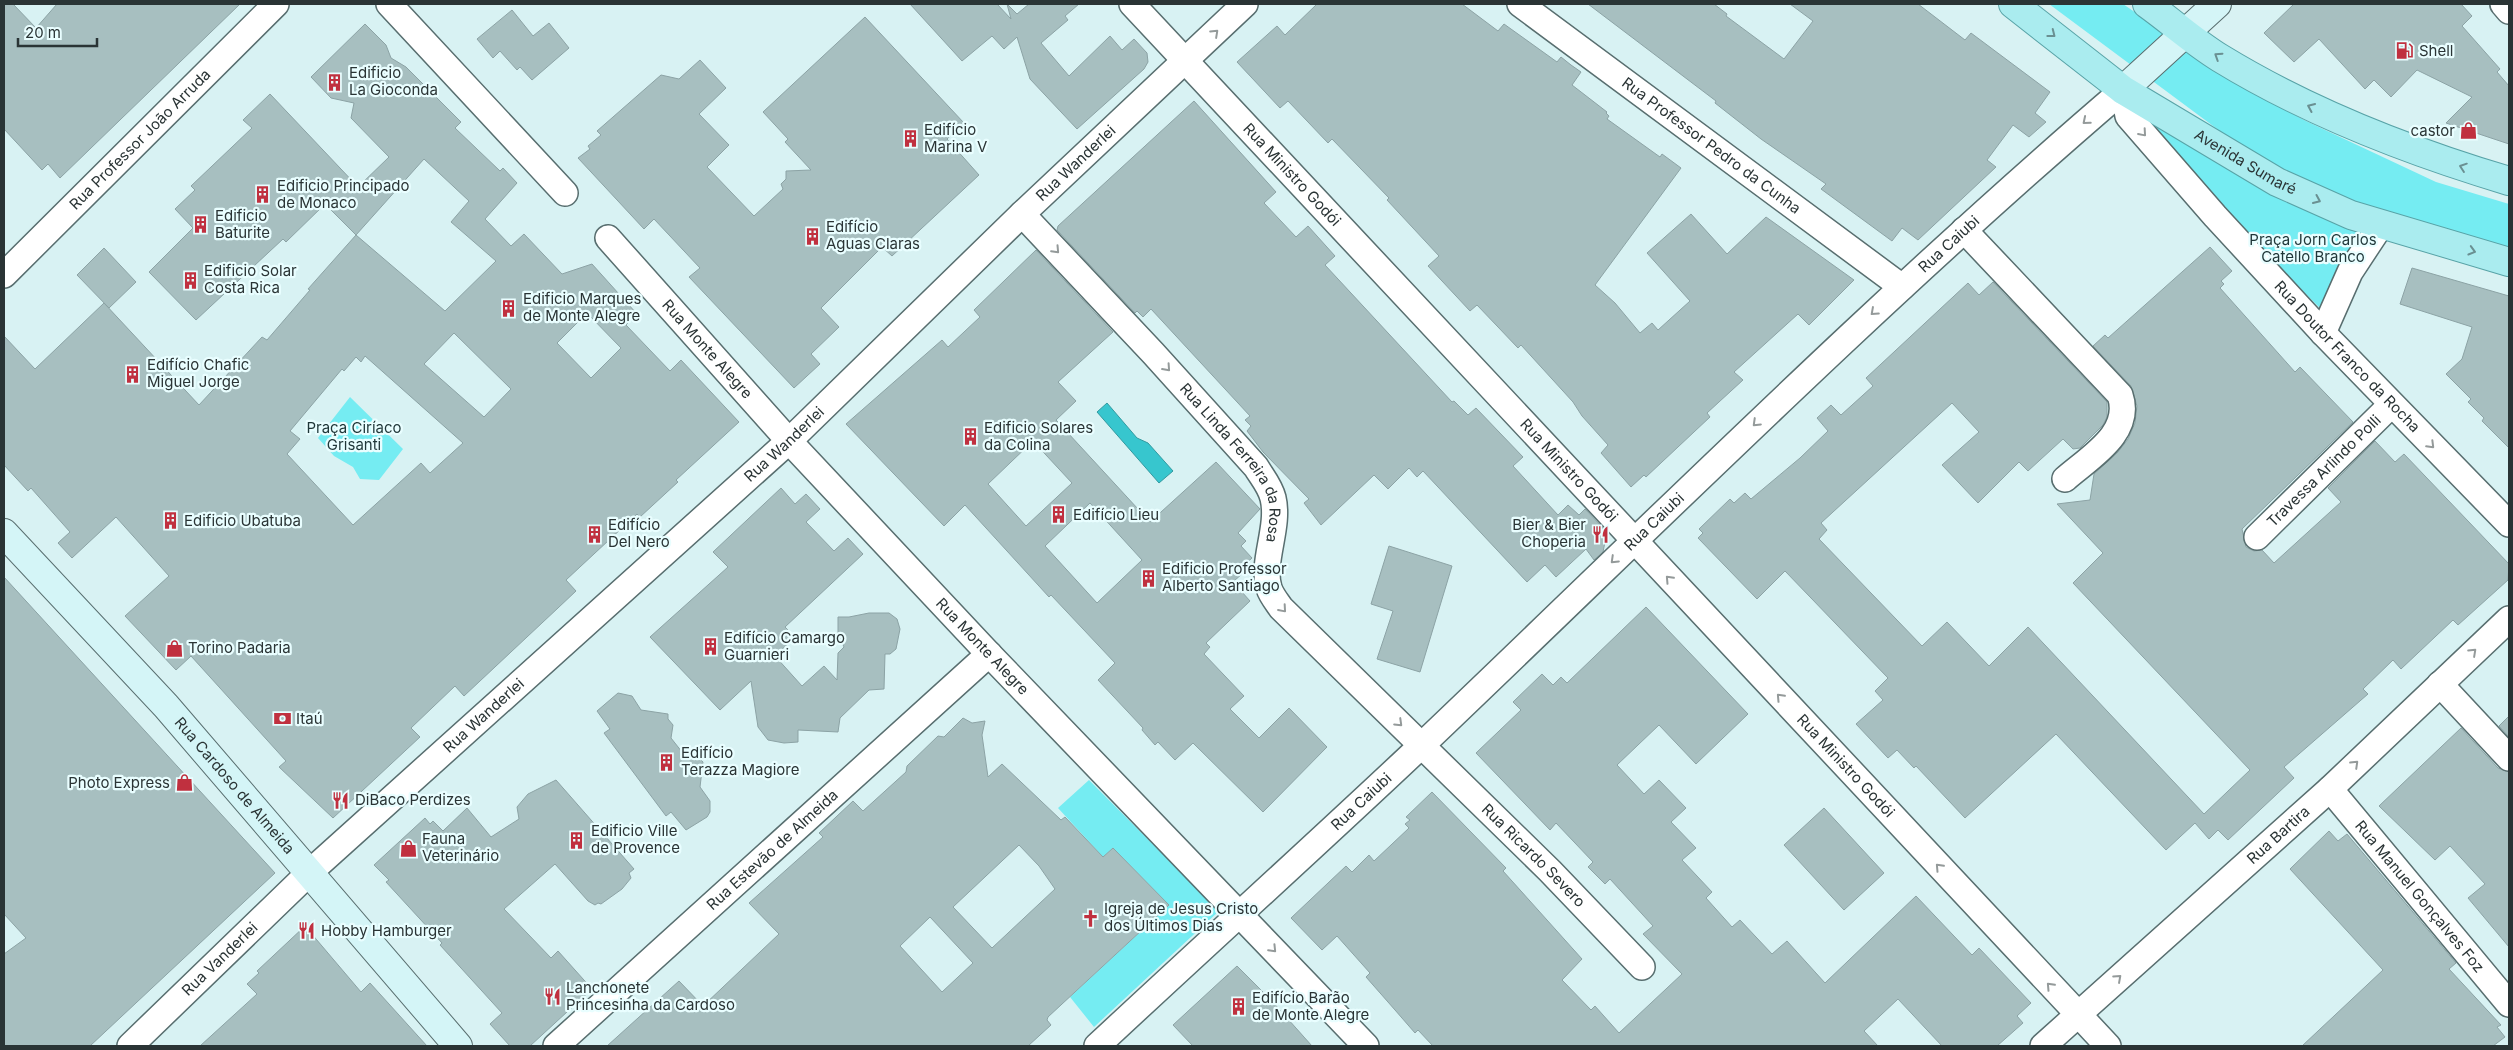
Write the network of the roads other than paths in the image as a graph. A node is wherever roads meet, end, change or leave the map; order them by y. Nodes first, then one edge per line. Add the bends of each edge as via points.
1 (276, 4) edge
2 (389, 4) edge
3 (1132, 4) edge
4 (1245, 4) edge
5 (1520, 4) edge
6 (2013, 4) edge
7 (2147, 4) edge
8 (2217, 4) edge
9 (2502, 4) edge
10 (2509, 11) edge
11 (2184, 33) junction
12 (1184, 61) junction
13 (2123, 90) junction
14 (2509, 181) edge
15 (565, 193) dead end
16 (1022, 214) junction
17 (2381, 225) junction
18 (1964, 230) junction
19 (608, 238) dead end
20 (2509, 262) edge
21 (4, 275) edge
22 (1902, 287) junction
23 (2323, 333) junction
24 (2391, 405) junction
25 (789, 441) junction
26 (2066, 479) dead end
27 (2509, 524) edge
28 (4, 533) edge
29 (2257, 537) dead end
30 (1634, 541) junction
31 (2509, 619) edge
32 (989, 654) junction
33 (2440, 684) junction
34 (1422, 745) junction
35 (2509, 758) edge
36 (2330, 789) junction
37 (310, 872) junction
38 (1240, 913) junction
39 (1642, 967) dead end
40 (2509, 1004) edge
41 (2077, 1014) junction
42 (130, 1046) edge
43 (458, 1046) edge
44 (556, 1046) edge
45 (1097, 1046) edge
46 (1366, 1046) edge
47 (2043, 1046) edge
48 (2108, 1046) edge

1 - 21 street, Rua Professor João Arruda
2 - 15 street
3 - 12 street, Rua Ministro Godói
12 -> 4 street, Rua Wanderlei
5 - 22 street, Rua Professor Pedro da Cunha
6 -> 13 main road, Avenida Sumaré
7 - 11 main road
8 - 11 main road, Rua Caiubi
9 - 10 street
11 - 13 main road, Rua Caiubi
14 -> 11 main road via 2400,146 2330,116 2252,78
12 - 16 street, Rua Wanderlei
12 - 30 street, Rua Ministro Godói
13 -> 17 main road, Avenida Sumaré via 2277,182
13 -> 18 street, Rua Caiubi
13 -> 23 street, Rua Doutor Franco da Rocha via 2128,116
16 - 25 street, Rua Wanderlei
16 -> 34 street, Rua Linda Ferreira da Rosa via 1256,467 1273,498 1275,518 1268,576 1274,597 1281,608
17 -> 20 main road, Avenida Sumaré
17 - 23 street via 2350,272
18 - 22 street, Rua Caiubi
18 - 26 street via 2120,395 2123,412 2119,429
19 - 25 street, Rua Monte Alegre
22 -> 30 street, Rua Caiubi
23 - 24 street, Rua Doutor Franco da Rocha
24 -> 27 street, Rua Doutor Franco da Rocha
24 - 29 street, Travessa Arlindo Polli
25 - 32 street, Rua Monte Alegre
25 - 37 street, Rua Wanderlei
28 - 37 main road, Rua Cardoso de Almeida via 166,706
30 -> 34 street, Rua Caiubi
41 -> 30 street, Rua Ministro Godói
33 -> 31 street, Rua Bartira
32 - 38 street, Rua Monte Alegre
32 - 44 street, Rua Estevão de Almeida
33 - 35 street
36 -> 33 street, Rua Bartira
34 - 38 street, Rua Caiubi
34 - 39 street, Rua Ricardo Severo
36 - 40 street, Rua Manuel Gonçalves Foz
41 -> 36 street, Rua Bartira
37 - 42 street, Rua Vanderlei
37 - 43 main road, Rua Cardoso de Almeida
38 - 45 street, Rua Caiubi
38 -> 46 street, Rua Monte Alegre
41 - 47 street, Rua Bartira
41 - 48 street, Rua Ministro Godói

